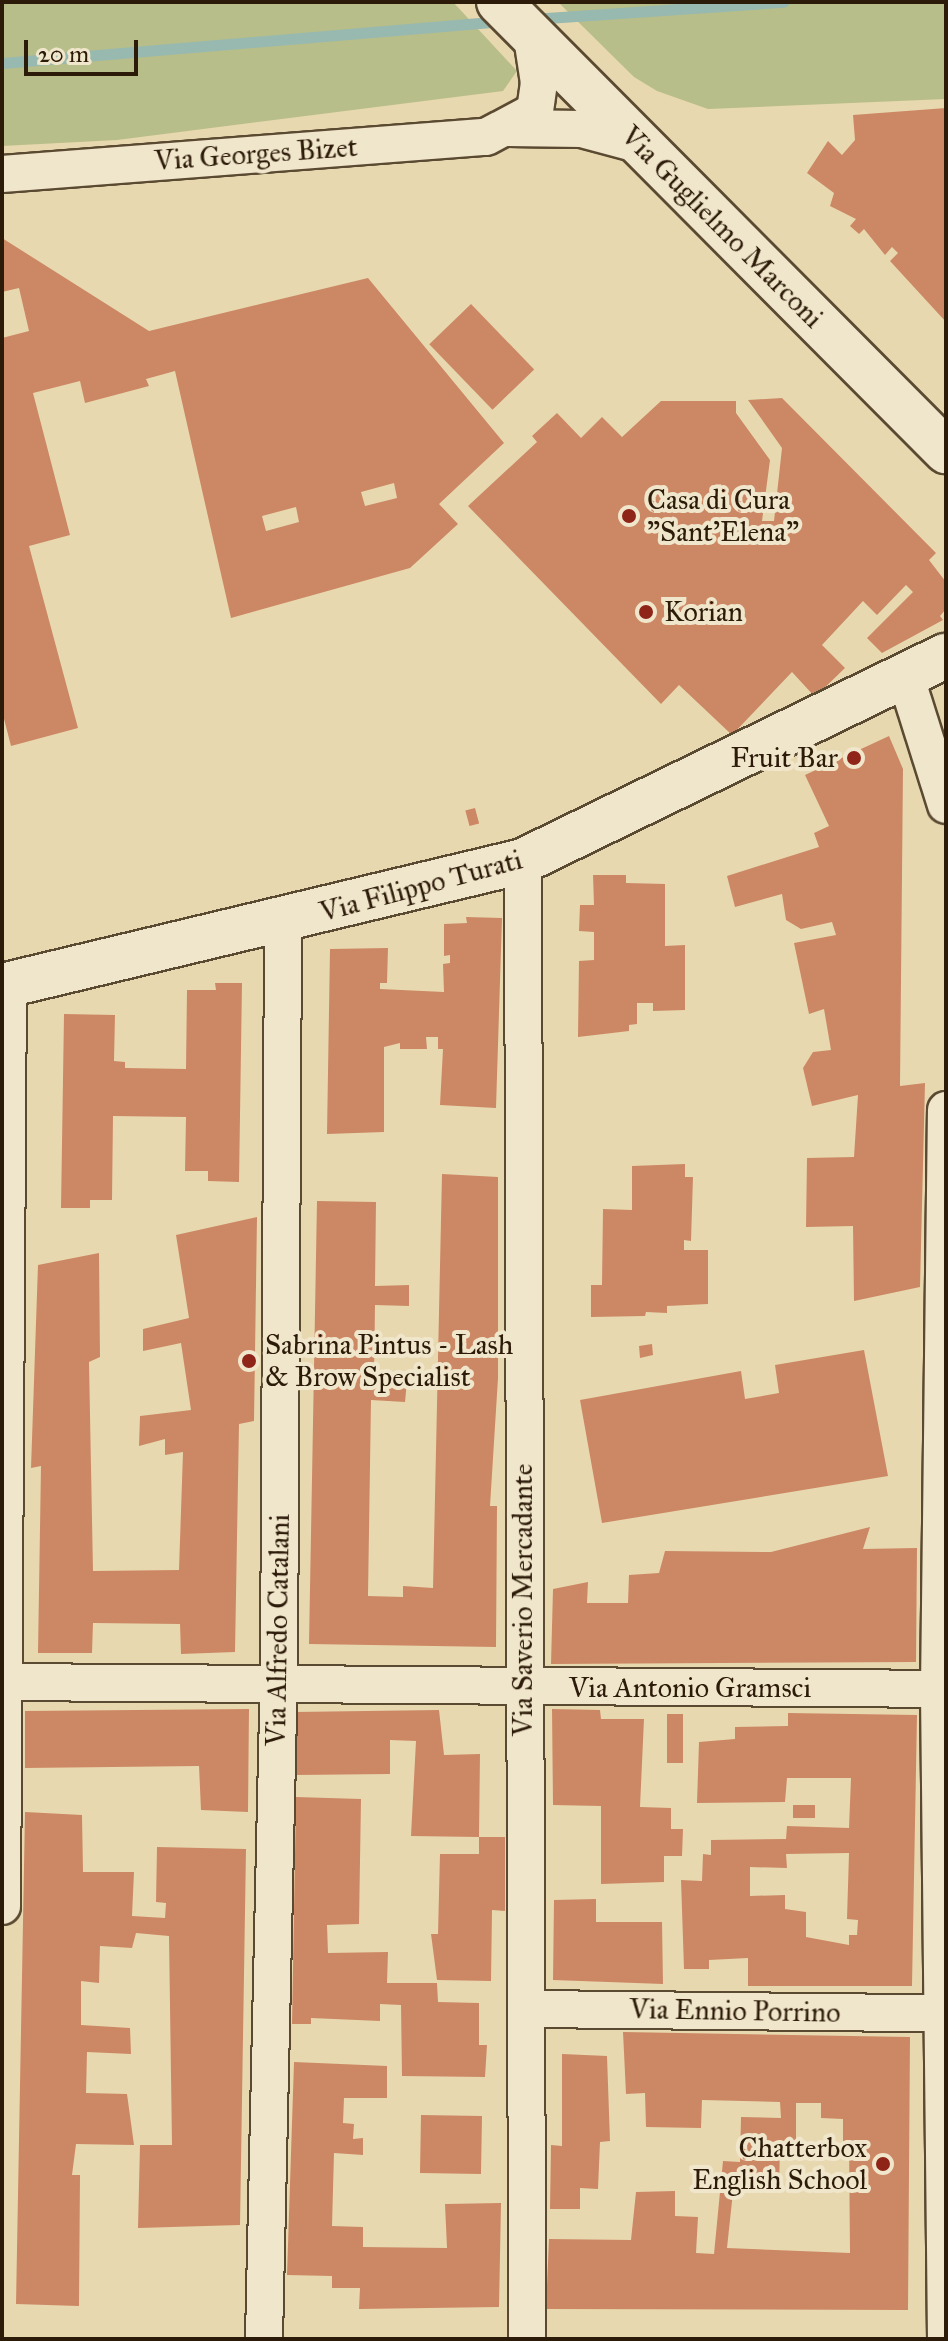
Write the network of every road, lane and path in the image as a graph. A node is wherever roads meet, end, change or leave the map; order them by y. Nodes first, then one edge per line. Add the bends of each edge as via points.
1 (499, 2) edge
2 (532, 37) junction
3 (508, 128) junction
4 (626, 131) junction
5 (2, 174) edge
6 (946, 451) edge
7 (946, 656) edge
8 (906, 678) junction
9 (946, 805) edge
10 (523, 861) junction
11 (283, 922) junction
12 (5, 986) edge
13 (946, 1110) edge
14 (4, 1682) edge
15 (278, 1685) junction
16 (522, 1687) junction
17 (942, 1689) edge
18 (2, 1906) edge
19 (529, 2009) junction
20 (942, 2013) junction
21 (264, 2339) edge
22 (527, 2339) edge
23 (946, 2339) edge

1 - 2 street, Via Guglielmo Marconi
2 - 3 street, Via Georges Bizet via 539,83 535,111
2 - 4 street, Via Guglielmo Marconi
3 - 4 street, Via Georges Bizet
3 - 5 street, Via Georges Bizet via 486,137
4 - 6 street, Via Guglielmo Marconi
7 - 8 street, Via Filippo Turati
8 - 9 street
8 - 10 street, Via Filippo Turati
10 - 11 street, Via Filippo Turati
10 - 16 street, Via Saverio Mercadante
11 - 12 street, Via Filippo Turati
11 - 15 street, Via Alfredo Catalani
12 - 14 street
13 - 17 street
14 - 15 street, Via Antonio Gramsci
14 - 18 street
15 - 16 street, Via Antonio Gramsci
15 - 21 street, Via Alfredo Catalani
16 - 17 street, Via Antonio Gramsci
16 - 19 street, Via Saverio Mercadante
17 - 20 street
19 - 20 street, Via Ennio Porrino
19 - 22 street, Via Saverio Mercadante
20 - 23 street

